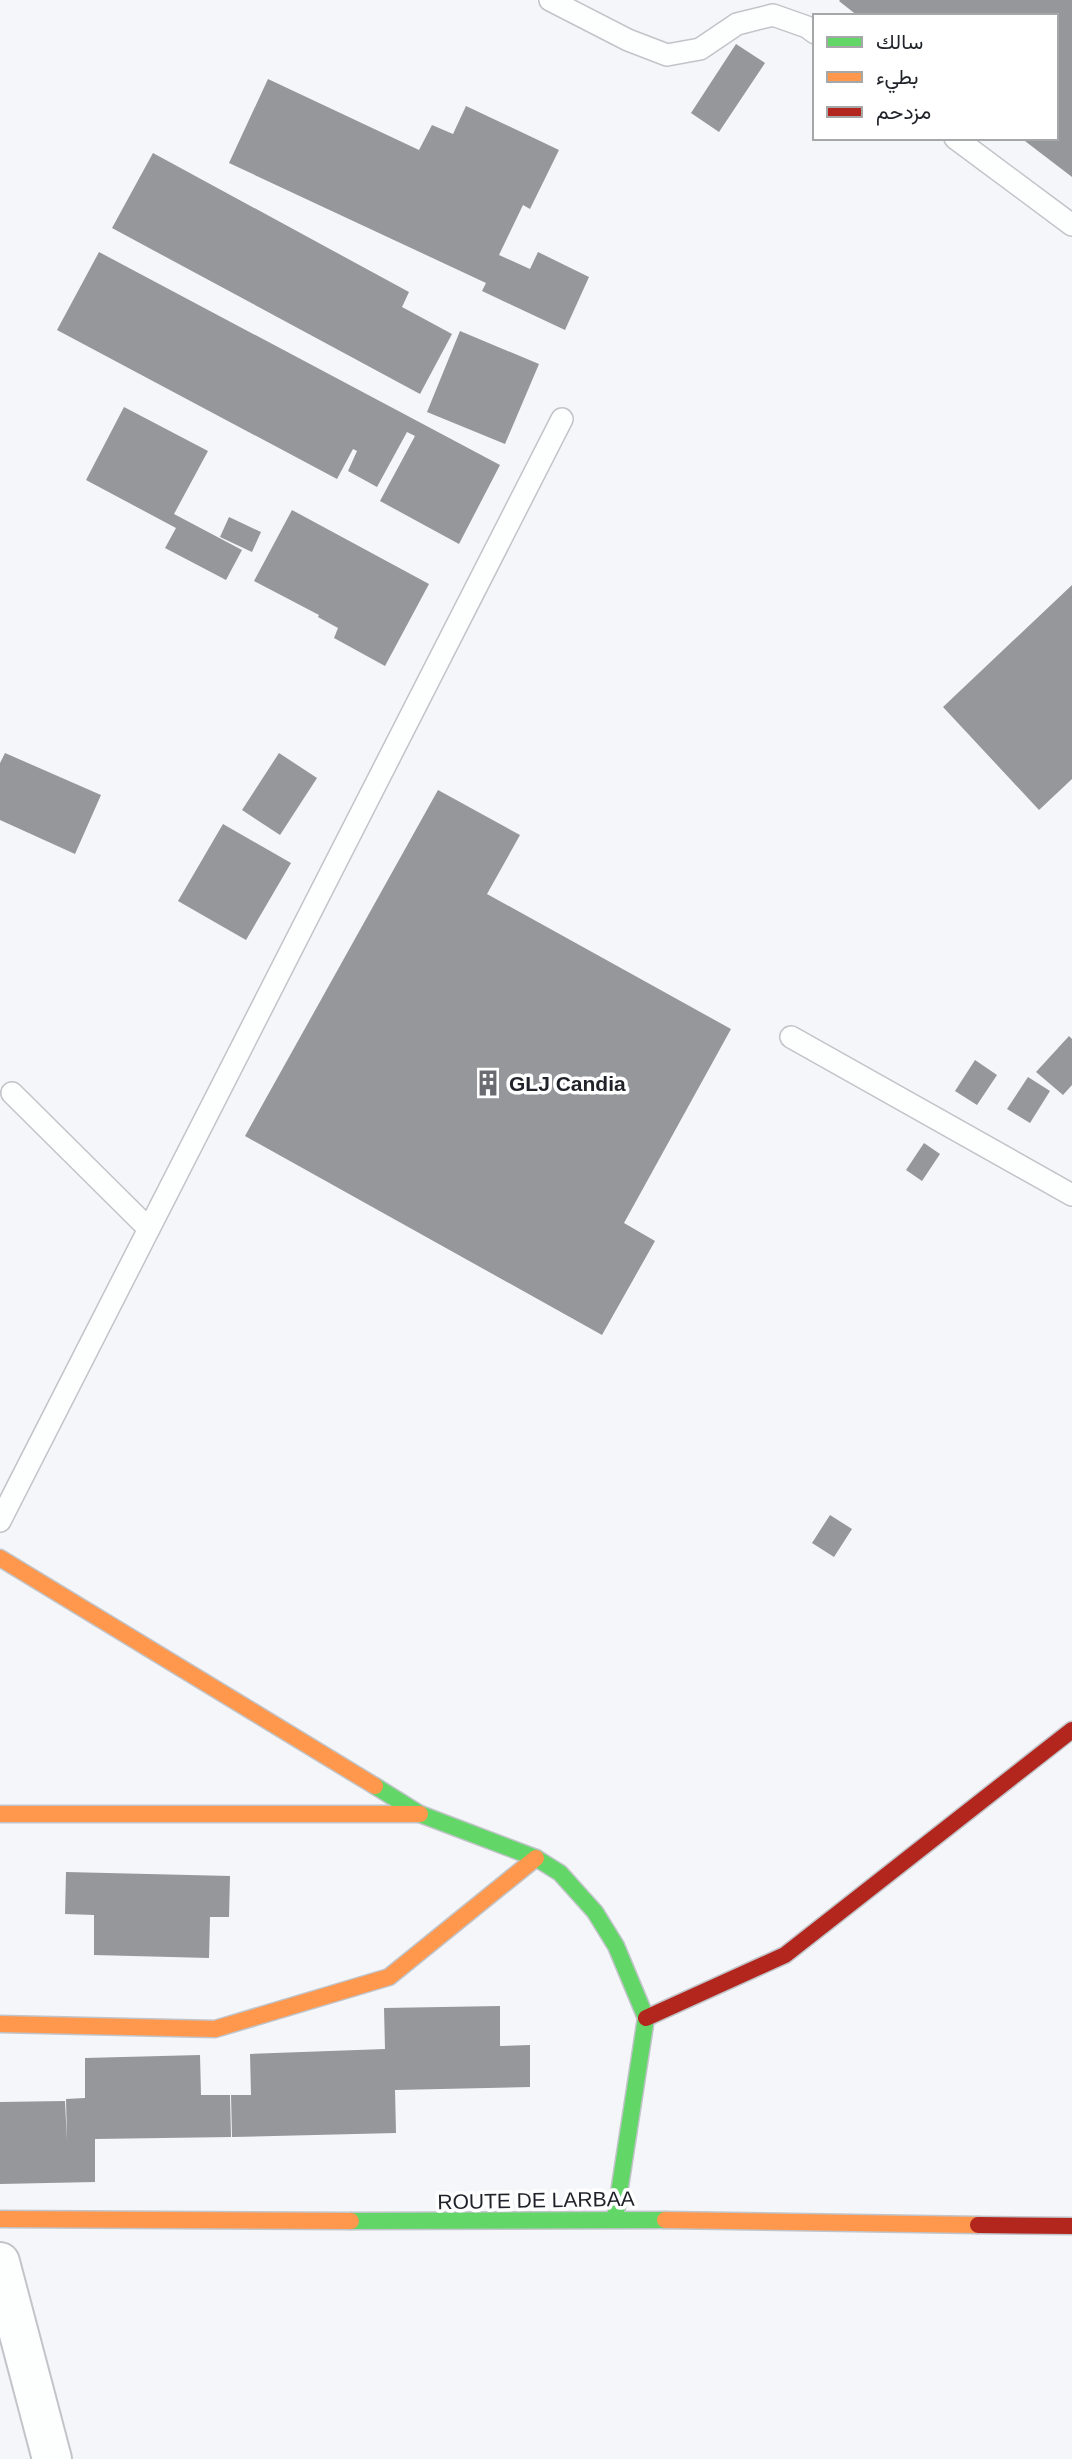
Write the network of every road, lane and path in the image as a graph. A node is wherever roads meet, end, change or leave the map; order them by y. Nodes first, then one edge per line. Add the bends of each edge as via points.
1 (550, 0) edge
2 (813, 32) edge
3 (959, 140) edge
4 (1072, 225) edge
5 (562, 419) dead end
6 (790, 1037) dead end
7 (12, 1093) dead end
8 (1072, 1195) edge
9 (149, 1230) junction
10 (0, 1521) edge
11 (0, 1558) edge
12 (1072, 1730) edge
13 (0, 1814) edge
14 (420, 1814) junction
15 (536, 1858) junction
16 (646, 2018) junction
17 (0, 2024) edge
18 (615, 2219) junction
19 (0, 2220) edge
20 (1072, 2226) edge
21 (0, 2262) edge
22 (52, 2459) edge

1 - 2 lane via 667,55 700,49 737,24 773,15
3 - 4 lane
5 - 9 lane
6 - 8 lane
7 - 9 lane
9 - 10 lane
11 - 14 street
12 - 16 street via 785,1955
13 - 14 street
14 - 15 street
15 - 16 street via 560,1873 596,1912
15 - 17 street via 389,1977 215,2029
16 - 18 street
18 - 19 street, ROUTE DE LARBAA
18 - 20 street, ROUTE DE LARBAA
21 - 22 street

